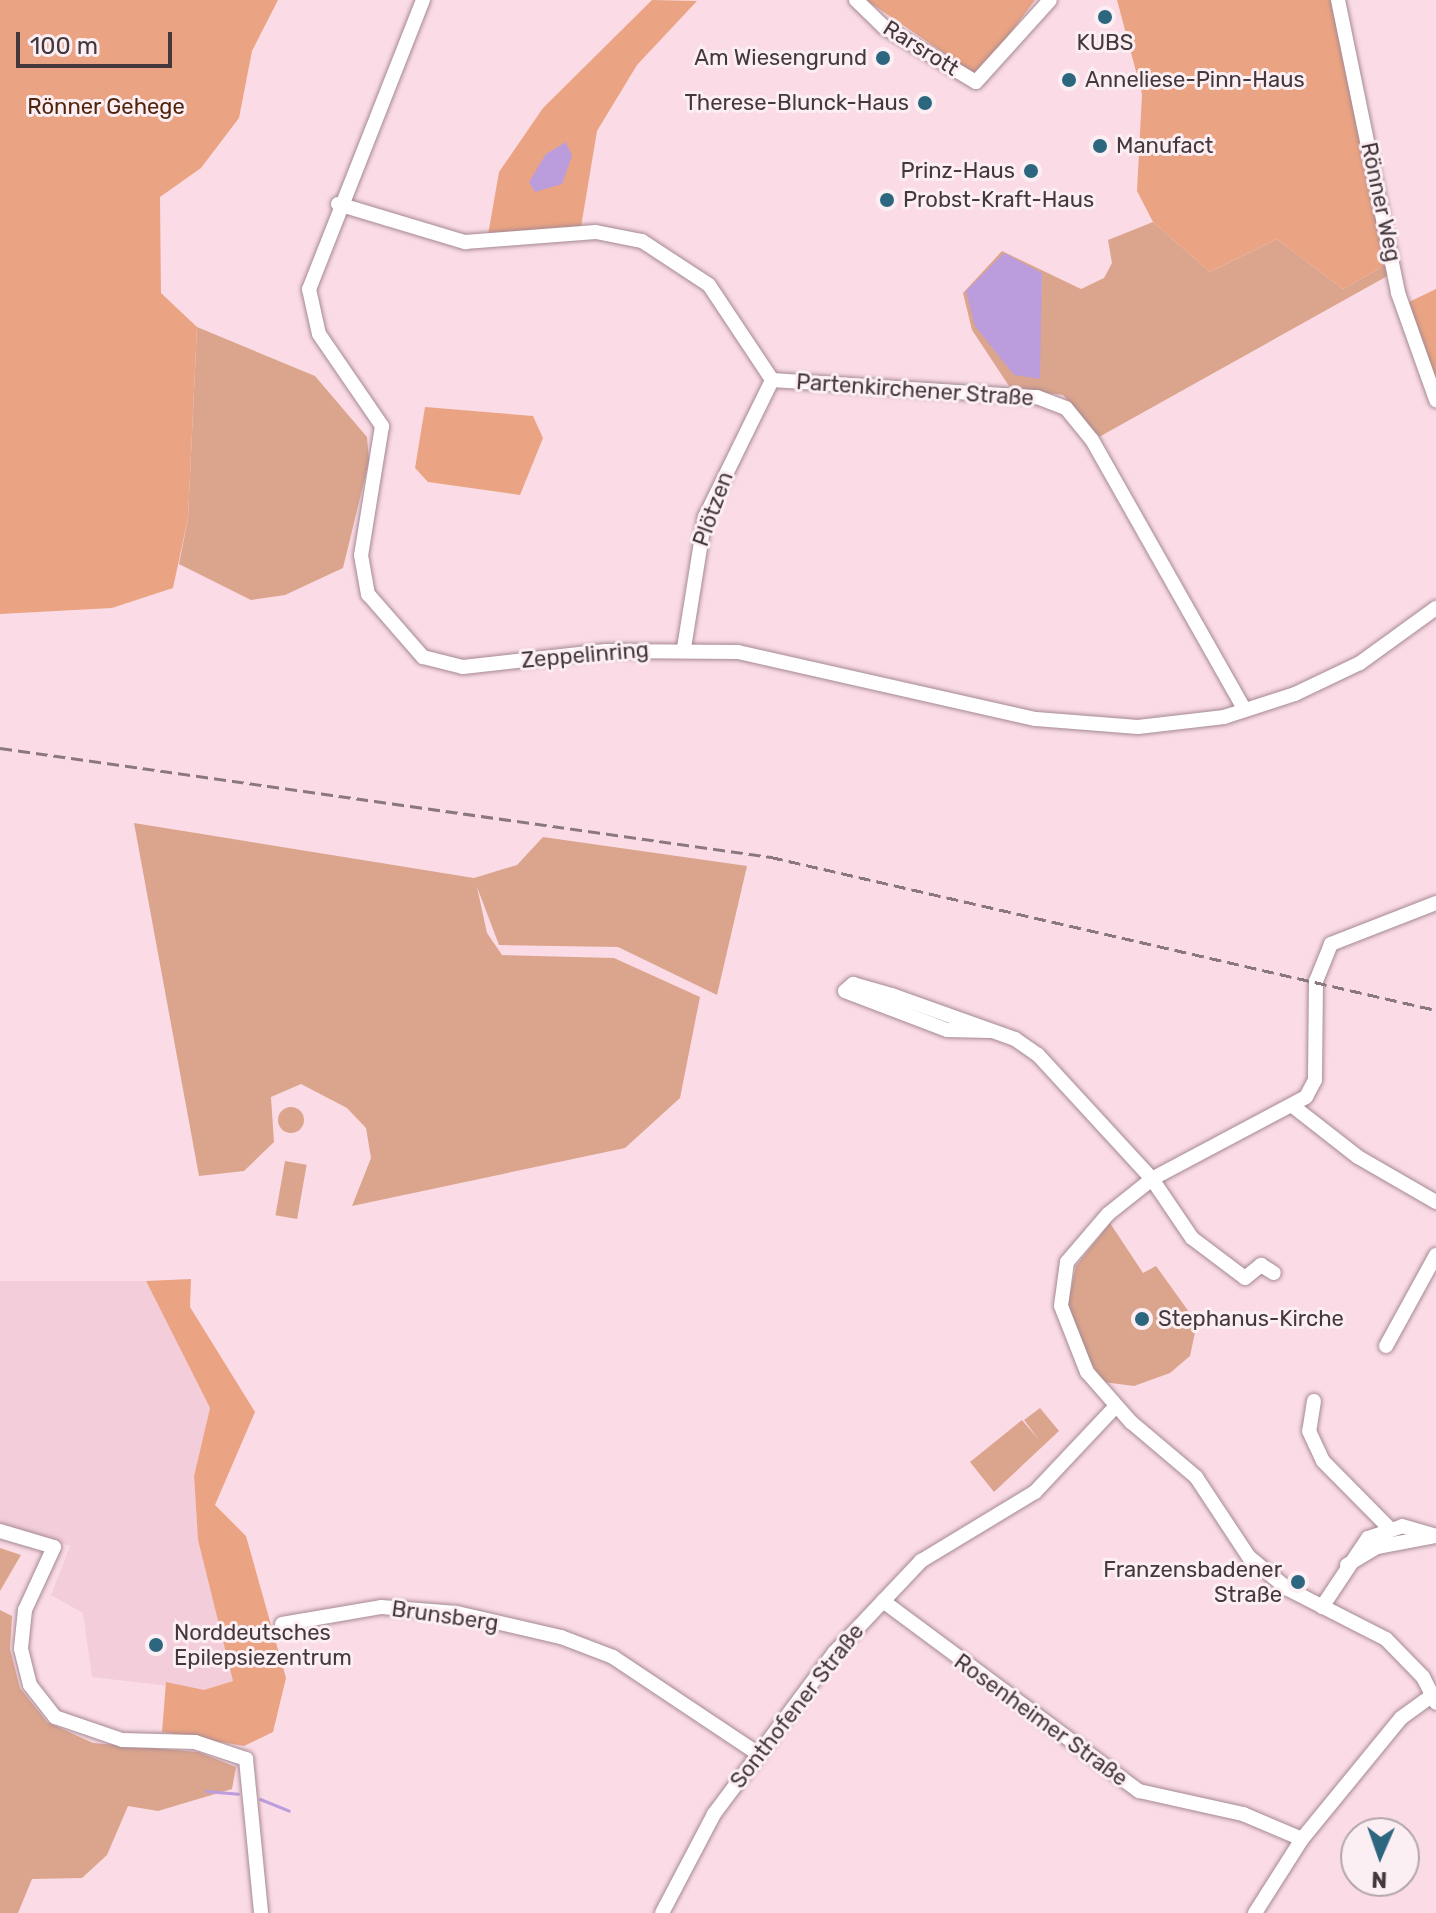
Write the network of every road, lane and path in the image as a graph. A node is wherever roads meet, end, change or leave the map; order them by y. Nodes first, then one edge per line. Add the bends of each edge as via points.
1 (423, 0) edge
2 (856, 0) edge
3 (1050, 0) edge
4 (1338, 0) edge
5 (338, 204) junction
6 (772, 380) junction
7 (1436, 400) edge
8 (1436, 608) edge
9 (684, 648) junction
10 (1245, 710) junction
11 (1436, 903) edge
12 (991, 1031) junction
13 (1294, 1107) junction
14 (1152, 1179) junction
15 (1436, 1202) edge
16 (1436, 1255) edge
17 (1274, 1273) dead end
18 (1386, 1346) dead end
19 (1314, 1401) dead end
20 (1116, 1406) junction
21 (1389, 1528) junction
22 (0, 1531) edge
23 (1436, 1536) edge
24 (1347, 1565) junction
25 (883, 1601) junction
26 (1322, 1607) junction
27 (282, 1624) dead end
28 (1434, 1699) edge
29 (757, 1753) junction
30 (1302, 1839) junction
31 (261, 1913) edge
32 (662, 1913) edge
33 (1255, 1913) edge

1 - 5 street, Zeppelinring
2 - 3 street, Rarsrott via 884,27 976,82
4 - 7 street, Rönner Weg via 1398,293
5 - 6 street, Partenkirchener Straße via 465,242 596,232 642,241 709,285
5 - 9 street, Zeppelinring via 313,264 310,305 319,334 382,426 361,555 368,594 386,622 423,657 463,667
6 - 9 street, Plötzen via 705,517
6 - 10 street, Partenkirchener Straße via 1037,397 1066,408 1092,440
8 - 10 street, Zeppelinring via 1339,674
9 - 10 street, Zeppelinring via 804,663 1062,724 1169,726
11 - 13 street via 1343,934 1316,981 1315,1080
12 - 12 street via 862,986 845,991 947,1030
12 - 14 street via 1038,1055 1068,1081
13 - 14 street
13 - 15 street via 1358,1157
14 - 17 street via 1192,1238 1245,1278 1261,1265
14 - 20 street via 1087,1234 1061,1285 1076,1355
16 - 18 street
19 - 21 street via 1309,1431 1323,1461
20 - 25 street, Sonthofener Straße via 1035,1492 921,1561
20 - 26 street via 1196,1477 1259,1566
21 - 23 street via 1411,1526
21 - 24 street via 1360,1544
22 - 31 street via 54,1547 25,1610 21,1649 30,1685 55,1717 110,1737 195,1742 246,1759
23 - 24 street via 1377,1547
24 - 26 street
25 - 29 street, Sonthofener Straße
25 - 30 street, Rosenheimer Straße via 1139,1791 1243,1814
26 - 28 street via 1386,1639
27 - 29 street, Brunsberg via 381,1607 457,1613 561,1637 613,1657
28 - 30 street via 1401,1718
29 - 32 street, Sonthofener Straße via 681,1866
30 - 33 street

